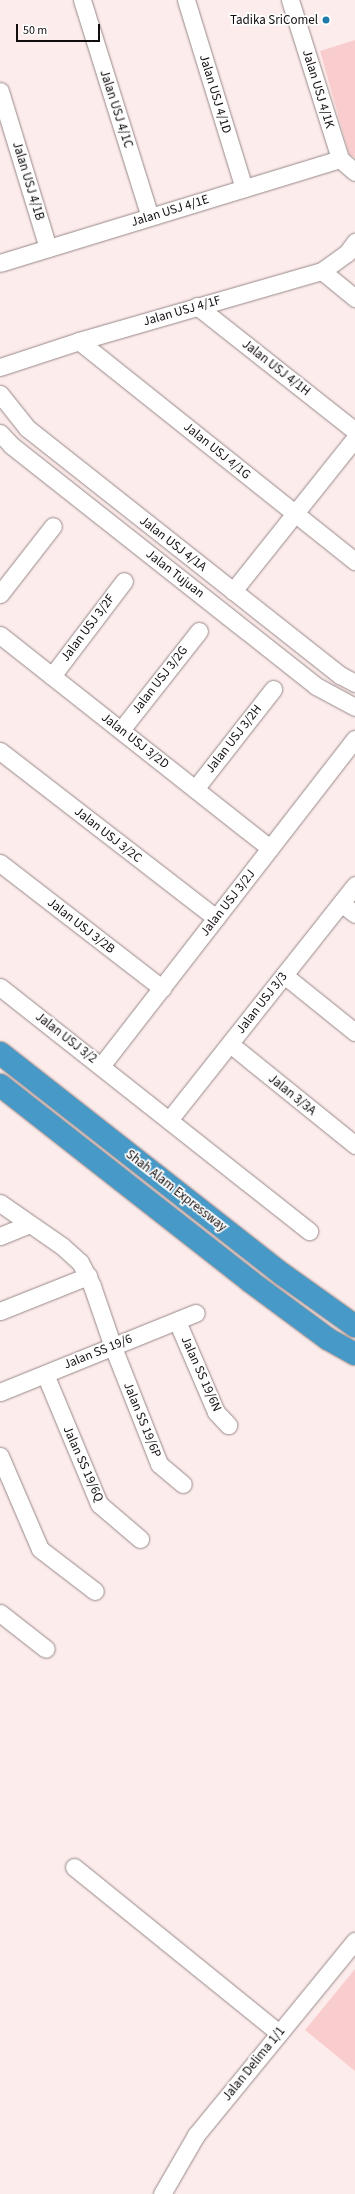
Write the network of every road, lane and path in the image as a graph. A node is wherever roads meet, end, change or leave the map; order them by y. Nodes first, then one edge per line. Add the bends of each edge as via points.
1 (82, 0) edge
2 (186, 0) edge
3 (290, 0) edge
4 (0, 91) edge
5 (340, 159) junction
6 (355, 172) edge
7 (244, 188) junction
8 (150, 217) junction
9 (355, 242) edge
10 (48, 248) junction
11 (0, 263) edge
12 (322, 271) junction
13 (355, 298) edge
14 (196, 306) junction
15 (79, 341) junction
16 (0, 368) edge
17 (0, 394) edge
18 (355, 431) edge
19 (0, 433) edge
20 (355, 438) edge
21 (295, 513) junction
22 (53, 526) dead end
23 (355, 561) edge
24 (124, 581) dead end
25 (233, 591) junction
26 (0, 594) edge
27 (199, 631) dead end
28 (0, 635) edge
29 (52, 676) junction
30 (355, 683) edge
31 (273, 689) dead end
32 (355, 707) edge
33 (121, 730) junction
34 (355, 739) edge
35 (0, 751) edge
36 (195, 789) junction
37 (270, 848) junction
38 (0, 864) edge
39 (355, 885) edge
40 (341, 903) junction
41 (355, 914) edge
42 (216, 918) junction
43 (284, 975) junction
44 (0, 986) edge
45 (162, 988) junction
46 (355, 1032) edge
47 (230, 1044) junction
48 (0, 1054) edge
49 (101, 1066) junction
50 (0, 1085) edge
51 (169, 1120) junction
52 (355, 1145) edge
53 (0, 1203) edge
54 (29, 1224) junction
55 (308, 1231) dead end
56 (0, 1236) edge
57 (88, 1276) junction
58 (0, 1311) edge
59 (196, 1313) dead end
60 (177, 1321) junction
61 (355, 1326) edge
62 (113, 1347) junction
63 (355, 1354) edge
64 (45, 1374) junction
65 (0, 1392) edge
66 (228, 1425) dead end
67 (0, 1456) edge
68 (183, 1484) dead end
69 (140, 1539) dead end
70 (95, 1591) dead end
71 (0, 1613) edge
72 (46, 1649) dead end
73 (74, 1867) dead end
74 (355, 1941) edge
75 (279, 2033) junction
76 (162, 2194) edge

1 - 8 street, Jalan USJ 4/1C
2 - 7 street, Jalan USJ 4/1D
3 - 5 street, Jalan USJ 4/1K
4 - 10 street, Jalan USJ 4/1B
5 - 6 street
5 - 7 street, Jalan USJ 4/1E
7 - 8 street, Jalan USJ 4/1E
8 - 10 street, Jalan USJ 4/1E
9 - 12 street, Jalan USJ 4/1F via 347,252
10 - 11 street, Jalan USJ 4/1E
12 - 13 street
12 - 14 street, Jalan USJ 4/1F
14 - 15 street, Jalan USJ 4/1F
14 - 18 street, Jalan USJ 4/1H
15 - 16 street, Jalan USJ 4/1F
15 - 21 street, Jalan USJ 4/1G
17 - 25 street, Jalan USJ 4/1A via 27,428
19 - 32 street, Jalan Tujuan via 11,445 316,686
20 - 21 street
21 - 23 street, Jalan USJ 4/1G
21 - 25 street
22 - 26 street
24 - 29 street, Jalan USJ 3/2F
25 - 30 street, Jalan USJ 4/1A via 340,676
27 - 33 street, Jalan USJ 3/2G
28 - 29 street, Jalan USJ 3/2D
29 - 33 street, Jalan USJ 3/2D
31 - 36 street, Jalan USJ 3/2H
33 - 36 street, Jalan USJ 3/2D
34 - 37 street, Jalan USJ 3/2J
35 - 42 street, Jalan USJ 3/2C
36 - 37 street, Jalan USJ 3/2D
37 - 42 street, Jalan USJ 3/2J
38 - 45 street, Jalan USJ 3/2B
39 - 40 street, Jalan USJ 3/3
40 - 41 street
40 - 43 street, Jalan USJ 3/3
42 - 45 street, Jalan USJ 3/2J
43 - 46 street
43 - 47 street, Jalan USJ 3/3
44 - 49 street, Jalan USJ 3/2
45 - 49 street, Jalan USJ 3/2J
47 - 51 street, Jalan USJ 3/3
47 - 52 street, Jalan 3/3A
48 - 61 highway, Shah Alam Expressway via 282,1274
49 - 51 street, Jalan USJ 3/2
50 - 63 highway, Shah Alam Expressway via 251,1282 328,1339
51 - 55 street
53 - 54 street, Jalan SS 19/6P
54 - 56 street
54 - 57 street, Jalan SS 19/6P via 80,1262
57 - 58 street
57 - 62 street, Jalan SS 19/6P
59 - 60 street, Jalan SS 19/6
60 - 62 street, Jalan SS 19/6
60 - 66 street, Jalan SS 19/6N via 216,1412
62 - 64 street, Jalan SS 19/6
62 - 68 street, Jalan SS 19/6P via 159,1464
64 - 65 street, Jalan SS 19/6
64 - 69 street, Jalan SS 19/6Q via 99,1504
67 - 70 street via 40,1550
71 - 72 street
73 - 75 street
74 - 75 street, Jalan Delima 1/1
75 - 76 street, Jalan Delima 1/1 via 196,2135

